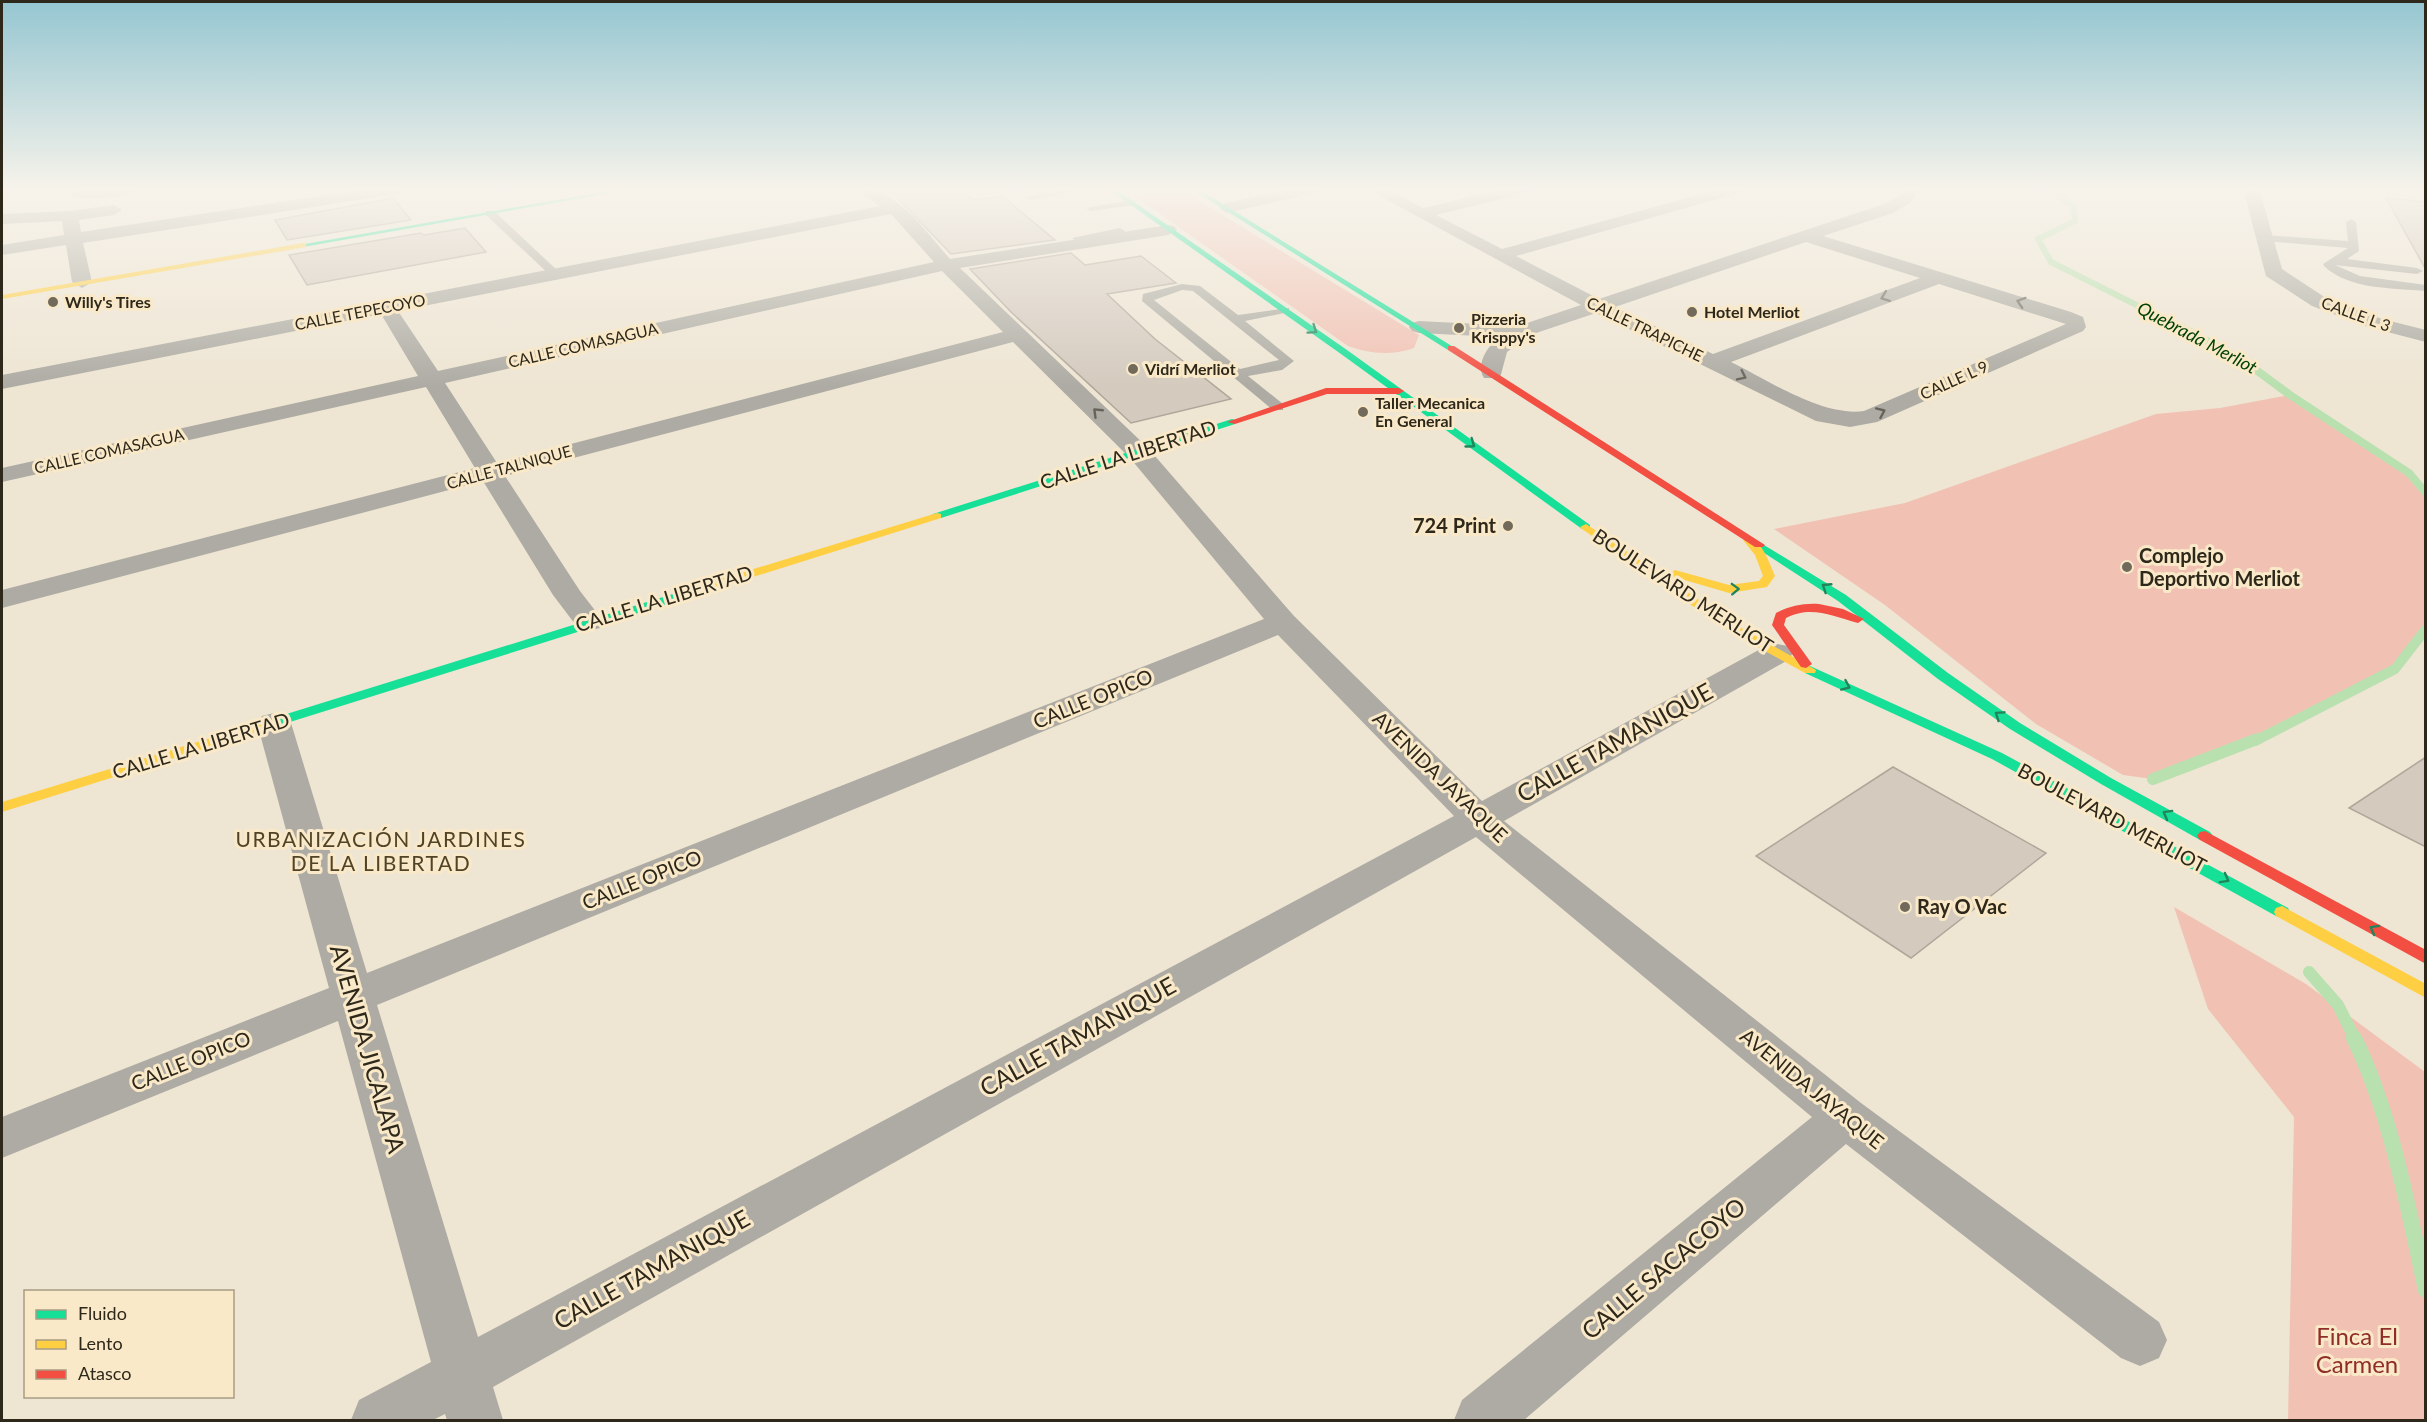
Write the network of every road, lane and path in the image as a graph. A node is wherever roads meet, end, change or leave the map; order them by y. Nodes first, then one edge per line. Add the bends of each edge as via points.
1 (77, 254) edge
2 (245, 254) edge
3 (534, 254) edge
4 (656, 254) edge
5 (936, 254) edge
6 (1012, 254) edge
7 (1204, 254) edge
8 (1302, 254) edge
9 (1750, 254) edge
10 (1865, 254) edge
11 (2268, 254) edge
12 (2346, 254) edge
13 (1499, 255) edge
14 (2333, 260) junction
15 (946, 265) junction
16 (2417, 271) dead end
17 (555, 274) junction
18 (1940, 277) junction
19 (82, 282) junction
20 (2426, 288) edge
21 (2, 297) edge
22 (1597, 306) junction
23 (386, 307) junction
24 (1285, 310) junction
25 (1236, 319) junction
26 (1419, 327) junction
27 (1520, 332) junction
28 (1016, 335) junction
29 (2426, 336) edge
30 (1344, 352) junction
31 (1712, 362) junction
32 (1492, 373) junction
33 (1240, 374) junction
34 (431, 379) junction
35 (2, 382) edge
36 (1326, 391) junction
37 (1399, 391) junction
38 (1278, 407) junction
39 (1824, 416) joint
40 (1139, 453) junction
41 (491, 472) junction
42 (2, 475) edge
43 (1744, 534) junction
44 (1639, 563) junction
45 (2, 599) edge
46 (589, 622) junction
47 (1283, 622) junction
48 (1884, 630) junction
49 (1794, 661) junction
50 (274, 723) junction
51 (2, 807) edge
52 (1478, 819) junction
53 (2426, 958) edge
54 (2426, 994) edge
55 (351, 997) junction
56 (1845, 1118) junction
57 (2, 1138) edge
58 (2140, 1340) dead end
59 (469, 1397) edge
60 (379, 1420) edge
61 (1482, 1420) edge

1 - 19 street
2 - 19 main road
3 - 17 lane
4 - 17 street, CALLE TEPECOYO
5 - 15 street, AVENIDA JAYAQUE
6 - 15 street, CALLE COMASAGUA
7 - 24 main road, BOULEVARD MERLIOT
8 - 26 main road, BOULEVARD MERLIOT
9 - 22 street
10 - 18 street
11 - 29 street, CALLE L 3 via 2273,272 2319,302 2375,323
12 - 14 lane
13 - 22 street, CALLE TRAPICHE
14 - 16 lane
14 - 20 lane via 2328,264 2331,269 2350,277
15 - 28 street, AVENIDA JAYAQUE
15 - 34 street, CALLE COMASAGUA
17 - 23 street, CALLE TEPECOYO
18 -> 31 street
39 -> 18 street, CALLE L 9 via 1850,420 1869,417 2076,327 2076,321
19 - 21 main road
22 - 27 street
22 - 31 street, CALLE TRAPICHE
23 - 34 street
23 - 35 street, CALLE TEPECOYO
24 - 25 lane
24 -> 30 main road, BOULEVARD MERLIOT
25 - 33 lane via 1288,361
25 - 33 lane via 1196,288 1182,287 1147,296 1148,301
26 - 27 street
26 - 32 main road, BOULEVARD MERLIOT
27 - 32 street via 1492,357
40 -> 28 street, AVENIDA JAYAQUE
28 - 41 street, CALLE TALNIQUE
30 - 36 main road, CALLE LA LIBERTAD via 1344,371
30 - 37 main road, BOULEVARD MERLIOT
31 -> 39 street, CALLE TRAPICHE
32 - 43 main road, BOULEVARD MERLIOT
33 - 38 lane
34 - 41 street
34 - 42 street, CALLE COMASAGUA
36 - 37 main road, CALLE LA LIBERTAD
36 - 38 main road, CALLE LA LIBERTAD
37 -> 44 main road, BOULEVARD MERLIOT
38 - 40 main road, CALLE LA LIBERTAD
40 - 46 main road, CALLE LA LIBERTAD
40 - 47 street, AVENIDA JAYAQUE
41 - 45 street, CALLE TALNIQUE
41 - 46 street
44 -> 43 main road via 1715,588 1751,588 1763,584 1769,576 1760,554
48 -> 43 main road, BOULEVARD MERLIOT
44 - 49 main road, BOULEVARD MERLIOT via 1734,629
46 - 50 main road, CALLE LA LIBERTAD
47 - 52 street, AVENIDA JAYAQUE
47 - 55 street, CALLE OPICO
48 - 49 main road via 1823,608 1786,610 1778,625
53 -> 48 main road, BOULEVARD MERLIOT via 2106,781 2015,726
49 - 52 street, CALLE TAMANIQUE
49 -> 54 main road, BOULEVARD MERLIOT via 2045,781
50 - 51 main road, CALLE LA LIBERTAD
50 - 55 street, AVENIDA JICALAPA
52 - 56 street, AVENIDA JAYAQUE
52 - 59 street, CALLE TAMANIQUE
55 - 57 street, CALLE OPICO
55 - 59 street, AVENIDA JICALAPA
56 - 58 street, AVENIDA JAYAQUE
56 - 61 street, CALLE SACACOYO
59 - 60 street, CALLE TAMANIQUE

